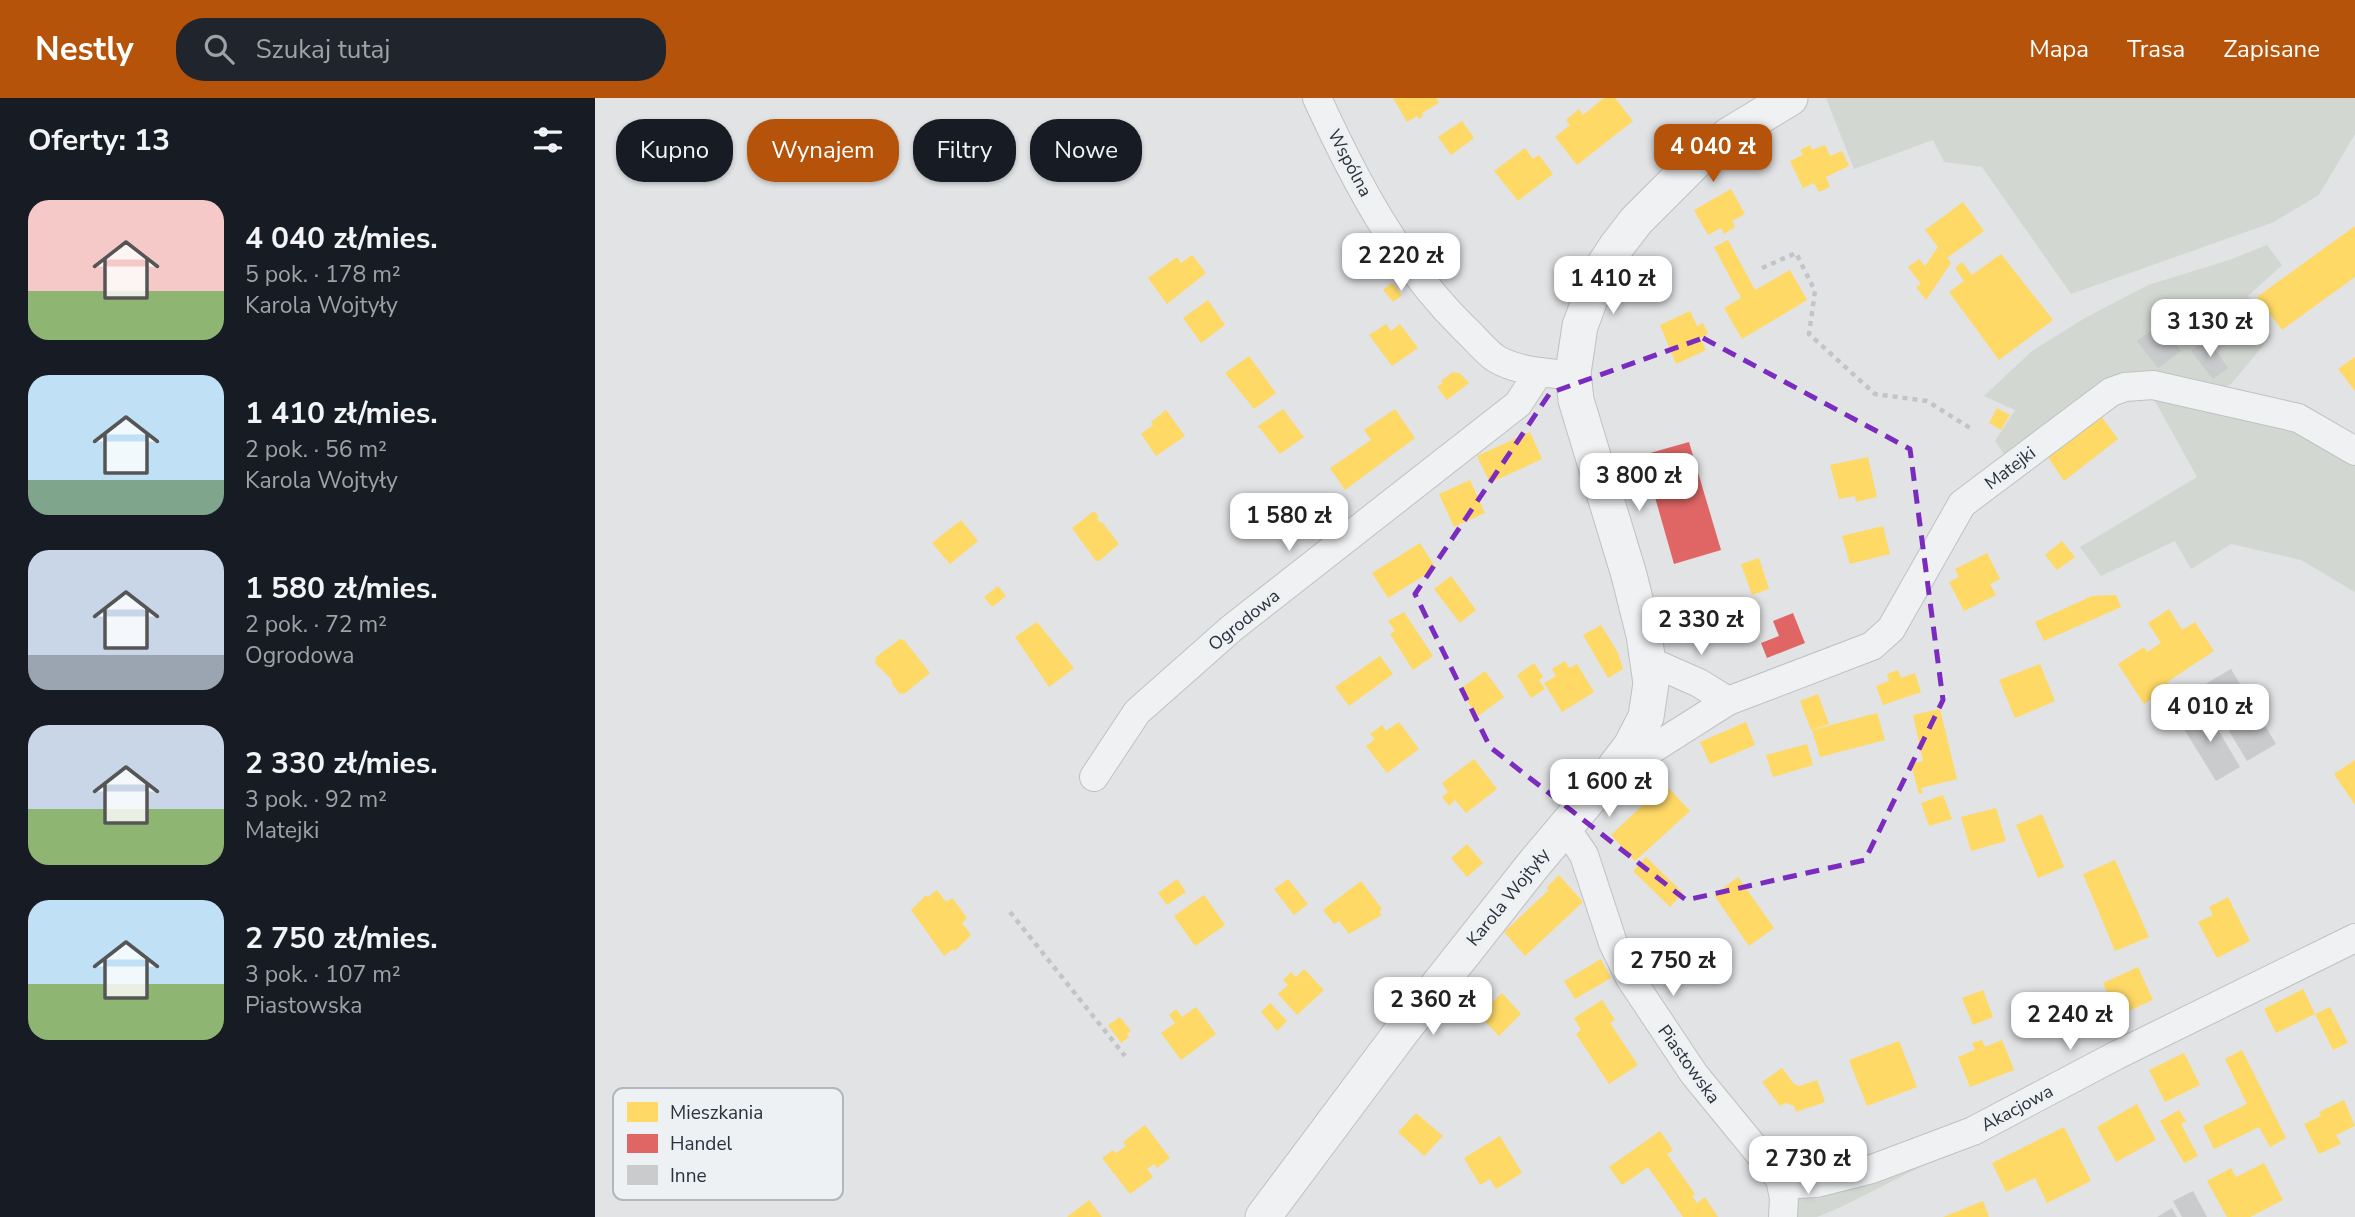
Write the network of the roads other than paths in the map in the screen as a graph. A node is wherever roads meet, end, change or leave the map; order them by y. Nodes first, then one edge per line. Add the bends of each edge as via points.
1 (1317, 98) edge
2 (1790, 98) edge
3 (1556, 373) junction
4 (2355, 451) edge
5 (1649, 662) junction
6 (1728, 701) junction
7 (1609, 775) junction
8 (1094, 776) dead end
9 (1565, 827) junction
10 (2355, 938) edge
11 (1780, 1179) junction
12 (1263, 1217) edge
13 (1783, 1217) edge

1 - 3 street, Wspólna via 1345,160 1403,257 1446,310 1494,357
2 - 3 street, Karola Wojtyły via 1697,160 1622,238 1601,270
3 - 5 street, Karola Wojtyły via 1576,400 1629,575
3 - 8 street, Ogrodowa via 1232,628 1137,712
4 - 6 street, Matejki via 2298,418 2153,385 2111,392 1962,504 1891,629 1871,646
5 - 6 street
5 - 7 street, Karola Wojtyły via 1646,717
6 - 7 street, Matejki
7 - 9 street, Karola Wojtyły
9 - 11 street, Piastowska via 1584,855 1613,943 1630,978 1694,1074
9 - 12 street, Karola Wojtyły via 1402,1031
10 - 11 street, Akacjowa via 1973,1131 1872,1169 1817,1183
11 - 13 street

